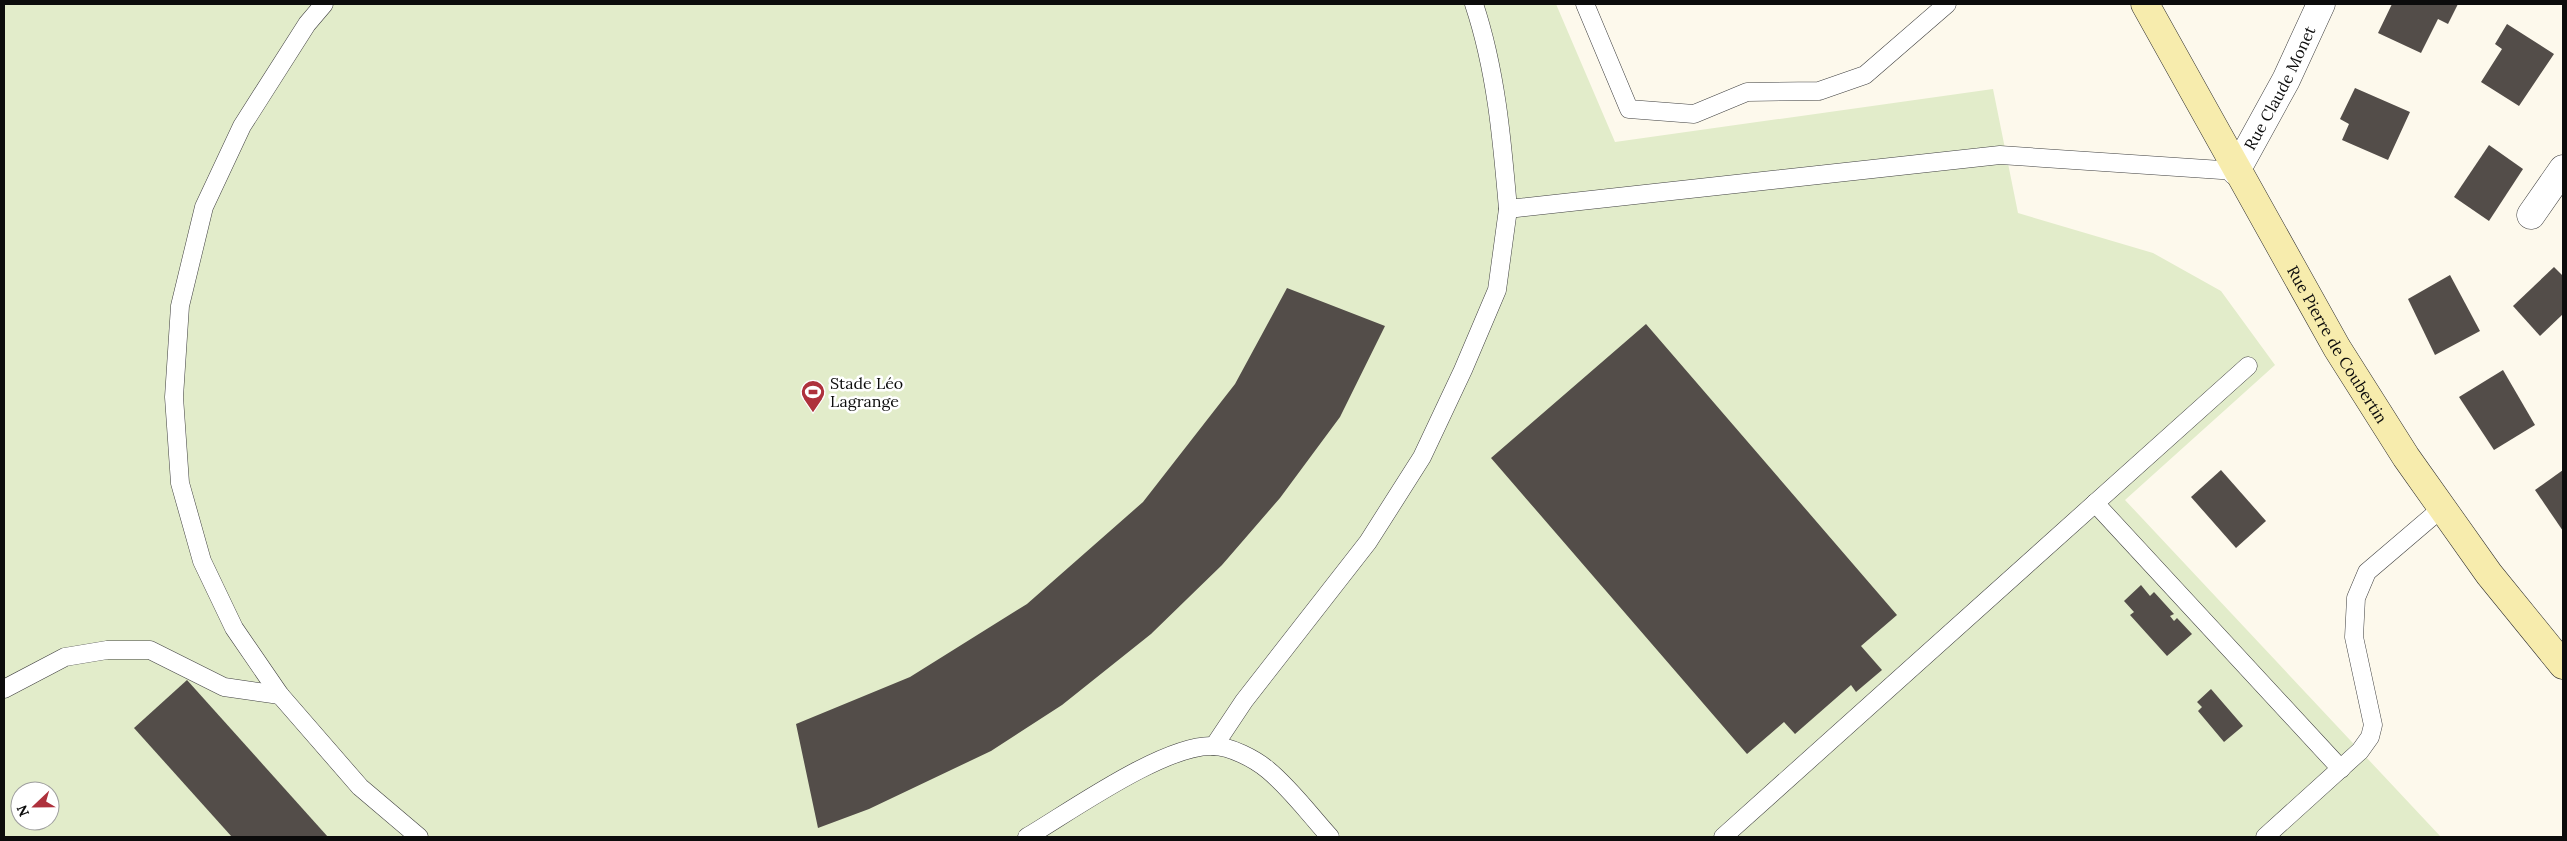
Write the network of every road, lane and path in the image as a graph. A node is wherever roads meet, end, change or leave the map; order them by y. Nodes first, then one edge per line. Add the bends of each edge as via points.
1 (324, 4) edge
2 (1474, 4) edge
3 (1585, 4) edge
4 (1947, 4) edge
5 (2145, 4) edge
6 (2320, 4) edge
7 (2563, 169) edge
8 (2236, 171) junction
9 (1508, 209) junction
10 (2531, 215) dead end
11 (2248, 366) dead end
12 (2095, 503) junction
13 (2442, 508) junction
14 (2563, 665) edge
15 (4, 689) edge
16 (280, 695) junction
17 (1214, 746) junction
18 (2341, 769) junction
19 (419, 837) edge
20 (1027, 837) edge
21 (1330, 837) edge
22 (1723, 837) edge
23 (2265, 837) edge

1 - 16 lane via 307,24 242,126 204,207 180,306 174,388 180,484 202,561 234,628
2 - 9 lane via 1500,114
3 - 4 lane via 1629,110 1694,114 1747,92 1820,90 1866,75
5 - 8 main road, Rue Pierre de Coubertin
6 - 8 street, Rue Claude Monet via 2286,80
7 - 10 street
8 - 9 lane via 2000,155
8 - 13 main road, Rue Pierre de Coubertin via 2337,348
9 - 17 lane via 1497,290 1422,457 1368,542 1244,701
11 - 12 lane
12 - 18 lane
12 - 22 lane
13 - 14 main road, Rue Pierre de Coubertin via 2489,574
13 - 18 lane via 2368,572 2356,598 2354,637 2373,725 2370,738
15 - 16 lane via 65,657 107,650 150,650 224,687
16 - 19 lane via 360,787
17 - 20 lane via 1187,749 1159,760
17 - 21 lane via 1242,754 1268,770
18 - 23 lane

